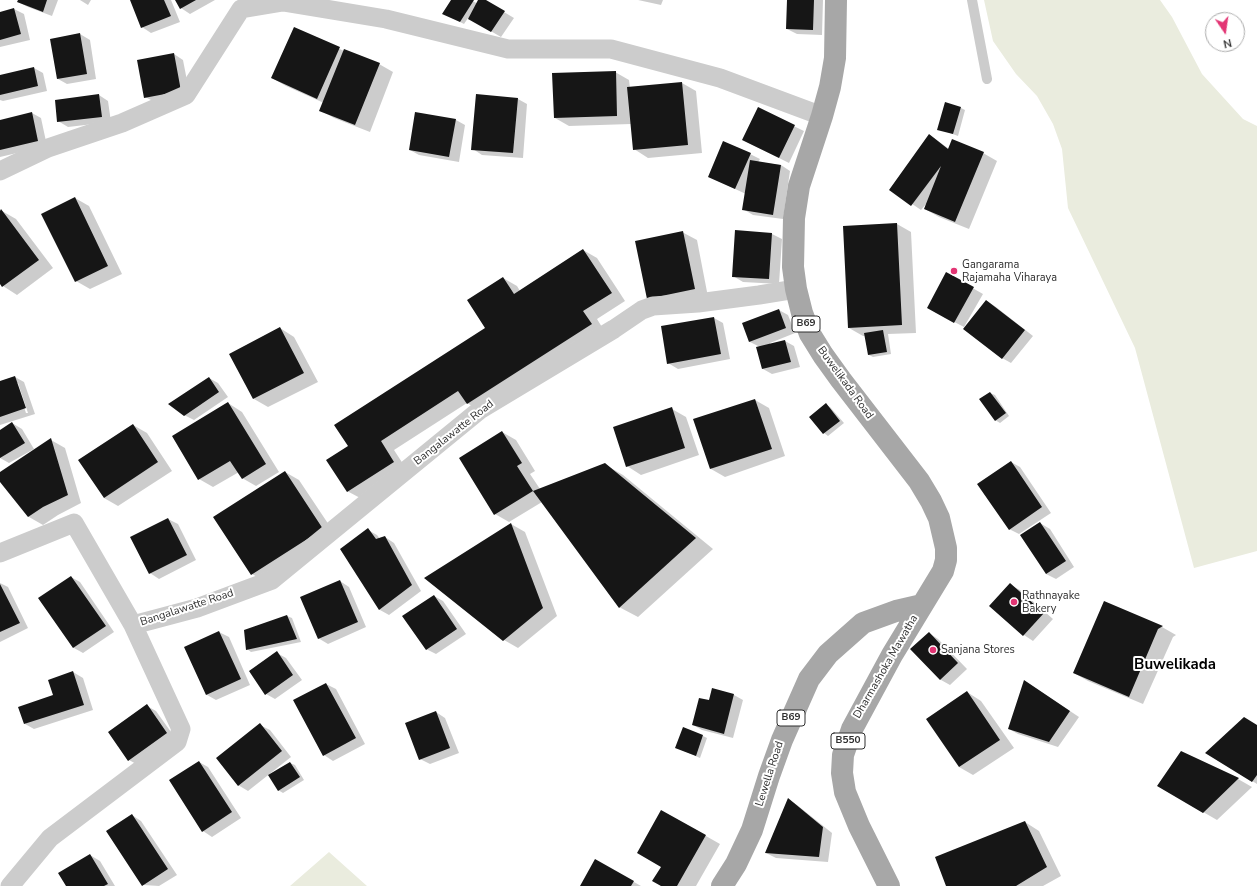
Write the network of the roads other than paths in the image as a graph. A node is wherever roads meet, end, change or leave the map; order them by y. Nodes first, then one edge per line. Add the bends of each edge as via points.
1 (836, 0) edge
2 (972, 0) edge
3 (240, 5) edge
4 (987, 79) dead end
5 (822, 116) junction
6 (0, 171) edge
7 (796, 289) junction
8 (0, 552) edge
9 (922, 605) junction
10 (133, 625) junction
11 (10, 886) edge
12 (722, 886) edge
13 (889, 886) edge

1 - 5 main road, Buwelikada Road / B69 via 835,58
2 - 4 lane
3 - 5 street via 283,2 386,19 508,49 611,49 720,78
3 - 6 street via 186,95 122,123 48,148
5 - 7 main road, Buwelikada Road / B69 via 799,186 794,218 793,267
7 - 9 main road, Buwelikada Road / B69 via 810,334 823,355 919,481 939,518 945,540 946,560 943,571
7 - 10 street, Bangalawatte Road via 759,296 652,306 642,310 481,409 272,580 197,608
8 - 10 street, Bangalawatte Road via 74,523
9 - 12 main road, Lewella Road / B69 via 863,623 828,654 809,679 782,740 752,830
9 - 13 main road, Dharmashoka Mawatha / B550 via 852,729 843,755 845,792 858,826
10 - 11 street, Bangalawatte Road via 181,729 177,742 50,838

